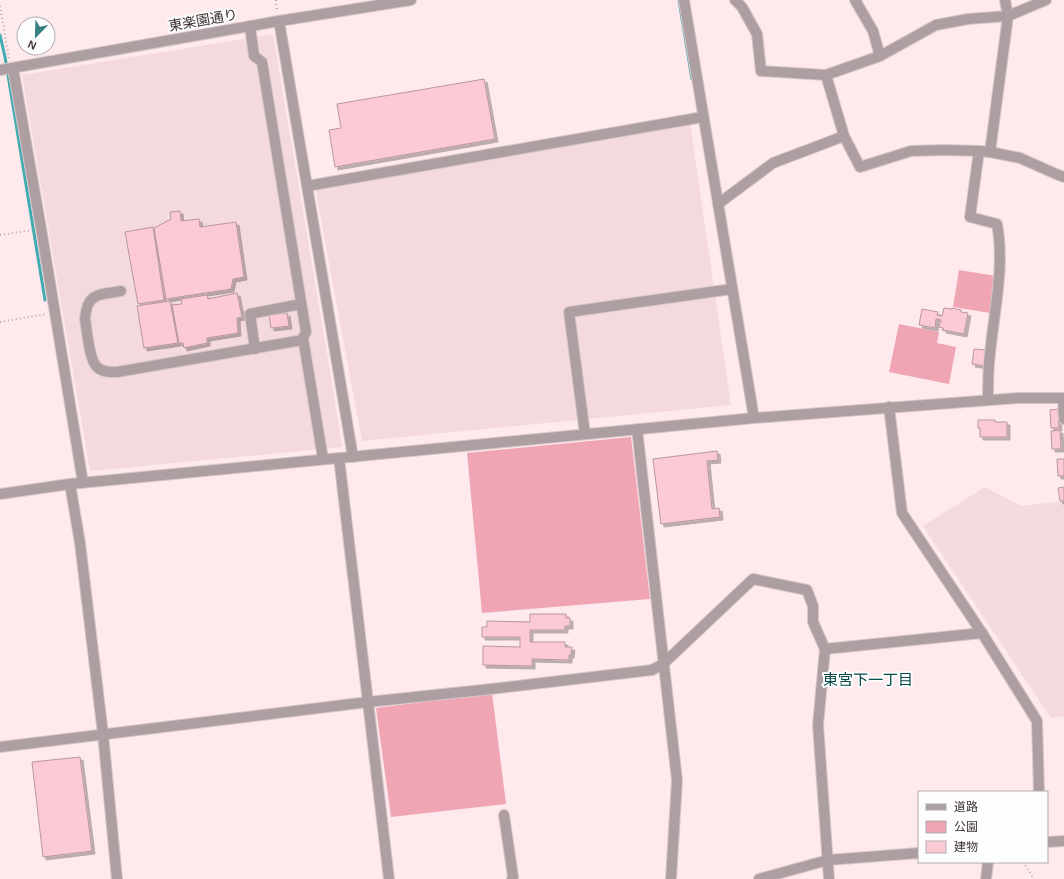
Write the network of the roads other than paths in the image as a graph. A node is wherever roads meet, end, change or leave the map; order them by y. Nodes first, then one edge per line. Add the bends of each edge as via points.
1 (411, 0) edge
2 (684, 0) edge
3 (735, 0) edge
4 (856, 0) edge
5 (1005, 0) edge
6 (1046, 0) edge
7 (1008, 16) junction
8 (279, 21) junction
9 (250, 26) junction
10 (880, 56) junction
11 (8, 69) edge
12 (826, 75) junction
13 (703, 117) junction
14 (844, 136) junction
15 (979, 151) junction
16 (990, 152) junction
17 (1064, 177) edge
18 (307, 186) junction
19 (718, 204) junction
20 (732, 289) junction
21 (121, 291) dead end
22 (301, 304) junction
23 (303, 340) junction
24 (255, 349) junction
25 (1063, 398) edge
26 (988, 400) junction
27 (889, 407) junction
28 (754, 418) junction
29 (1064, 419) edge
30 (636, 429) junction
31 (585, 434) junction
32 (353, 457) junction
33 (339, 458) junction
34 (323, 459) junction
35 (83, 483) junction
36 (70, 484) junction
37 (0, 494) edge
38 (982, 633) junction
39 (825, 649) junction
40 (663, 664) junction
41 (368, 702) junction
42 (103, 734) junction
43 (0, 747) edge
44 (1039, 791) edge
45 (504, 815) dead end
46 (1064, 841) edge
47 (1048, 842) edge
48 (918, 852) edge
49 (828, 860) junction
50 (988, 863) edge
51 (117, 879) edge
52 (389, 879) edge
53 (512, 879) edge
54 (671, 879) edge
55 (759, 879) edge
56 (830, 879) edge
57 (986, 879) edge

1 - 8 street, 東楽園通り
2 - 13 street
3 - 12 street via 742,7 757,34 761,71
4 - 10 street via 874,31
5 - 7 street
6 - 7 street
7 - 10 street via 936,25
7 - 16 street
8 - 9 street, 東楽園通り
8 - 18 street
9 - 11 street, 東楽園通り
9 - 22 street via 254,56 262,62
10 - 12 street
11 - 35 street via 41,228
12 - 14 street
13 - 18 street
13 - 19 street
14 - 15 street via 860,167 910,152
14 - 19 street via 773,163
15 - 16 street
15 - 26 street via 970,217 997,224 1000,240
16 - 17 street via 1020,158
18 - 32 street
19 - 20 street
20 - 28 street
20 - 31 street via 568,312
21 - 24 street via 95,296 90,300 85,312 92,360 102,371 117,372
22 - 23 street via 306,332
22 - 24 street via 250,314
23 - 24 street
23 - 34 street
25 - 26 street
25 - 29 street
26 - 27 street
27 - 28 street
27 - 38 street via 902,513
28 - 30 street
30 - 31 street
30 - 40 street
31 - 32 street
32 - 33 street
33 - 34 street
33 - 41 street
34 - 35 street
35 - 36 street
36 - 37 street
36 - 42 street via 80,543
38 - 39 street
38 - 44 street via 1037,721
39 - 40 street via 813,622 813,606 807,590 752,579
39 - 49 street via 818,724
40 - 41 street via 652,670
40 - 54 street via 677,780
41 - 42 street
41 - 52 street
42 - 43 street
42 - 51 street
45 - 53 street
46 - 47 street
48 - 49 street
49 - 55 street
49 - 56 street
50 - 57 street

